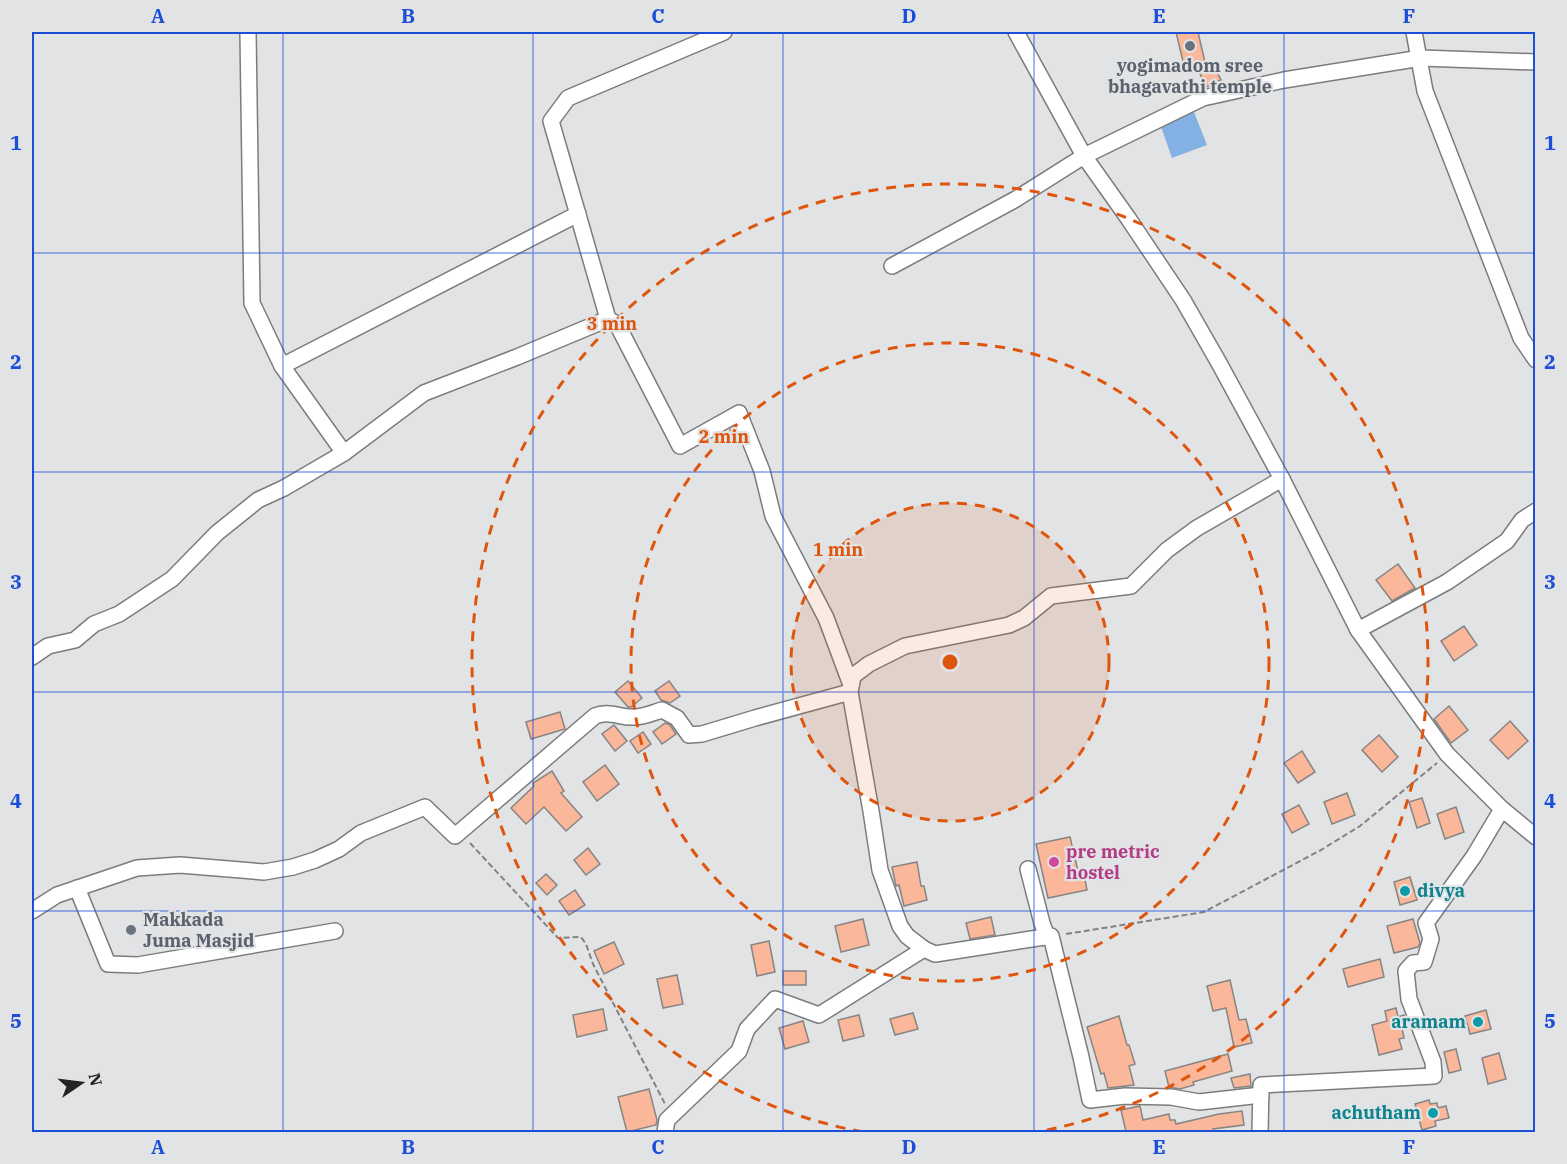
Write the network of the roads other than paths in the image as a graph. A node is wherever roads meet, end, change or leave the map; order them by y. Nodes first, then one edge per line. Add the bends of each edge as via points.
1 (248, 32) edge
2 (724, 32) edge
3 (1016, 32) edge
4 (1414, 32) edge
5 (1419, 59) junction
6 (1536, 62) edge
7 (1084, 156) junction
8 (578, 214) junction
9 (892, 266) dead end
10 (608, 319) junction
11 (1536, 360) edge
12 (282, 366) junction
13 (344, 453) junction
14 (1282, 479) junction
15 (1536, 512) edge
16 (1358, 630) junction
17 (32, 657) edge
18 (851, 689) junction
19 (1502, 809) junction
20 (1536, 837) edge
21 (1028, 869) dead end
22 (77, 888) junction
23 (32, 910) edge
24 (335, 931) dead end
25 (1049, 937) junction
26 (924, 948) junction
27 (1261, 1095) junction
28 (665, 1132) edge
29 (1260, 1132) edge

1 - 12 street via 252,303
2 - 8 street via 568,98 551,121
3 - 7 street
4 - 5 street
5 - 6 street
5 - 7 street via 1284,80 1203,98
5 - 11 street via 1425,91 1521,338
7 - 9 street via 1016,199
7 - 14 street via 1183,300
8 - 10 street
8 - 12 street
10 - 13 street via 424,393
10 - 18 street via 617,324 680,446 739,413 762,471 772,516 826,618
12 - 13 street
13 - 17 street via 258,500 172,579 119,614 94,624 75,640 48,646
14 - 16 street
14 - 18 street via 1197,528 1167,550 1131,586 1051,596 1009,626 905,646 853,676
15 - 16 street via 1522,520 1507,541 1448,582
16 - 19 street via 1447,754
18 - 22 street via 702,734 689,735 677,718 662,710 632,718 602,713 455,836 425,807 293,867 264,872 180,865 137,868
18 - 26 street via 880,870 900,926
19 - 20 street
19 - 27 street via 1426,922 1431,939 1424,962 1413,963 1406,971 1409,999 1433,1062 1434,1076 1261,1085
21 - 25 street
22 - 23 street via 57,894
22 - 24 street via 108,964 138,965
25 - 26 street via 935,954
25 - 27 street via 1090,1100 1125,1096 1199,1102
26 - 28 street via 819,1015 775,999 747,1029 739,1051 671,1115
27 - 29 street

